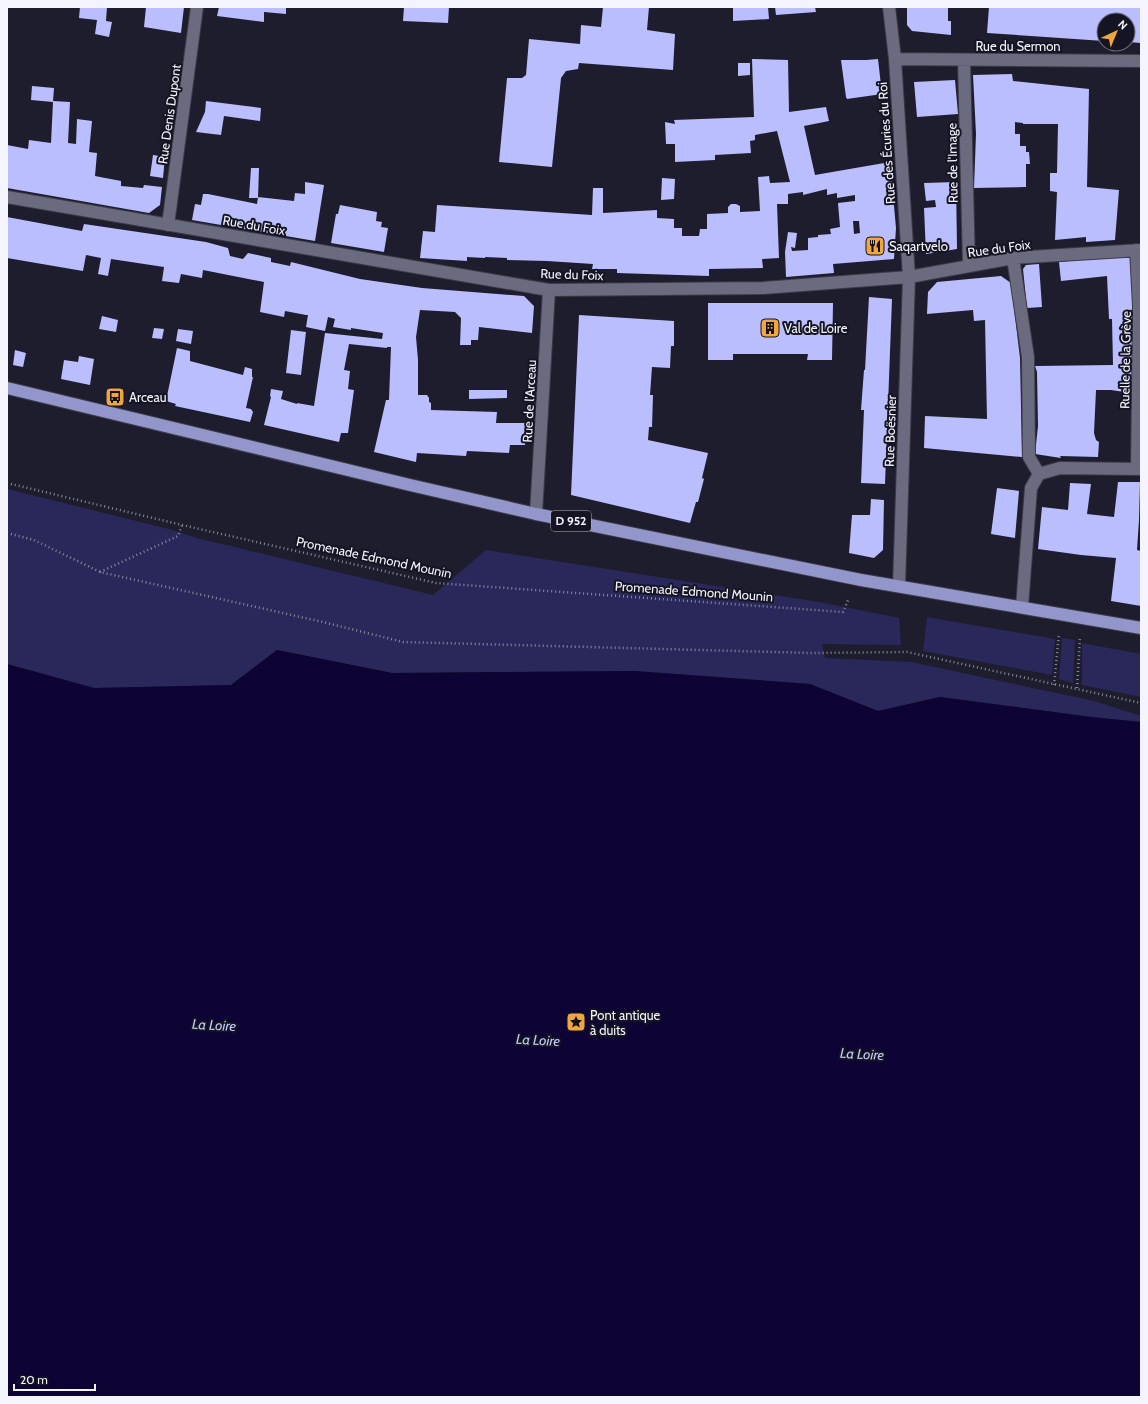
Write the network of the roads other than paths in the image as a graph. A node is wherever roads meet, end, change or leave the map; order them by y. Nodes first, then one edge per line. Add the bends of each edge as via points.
1 (197, 7) edge
2 (889, 7) edge
3 (895, 59) junction
4 (964, 60) junction
5 (1141, 61) edge
6 (7, 197) edge
7 (168, 225) junction
8 (1139, 250) edge
9 (1013, 258) junction
10 (969, 266) junction
11 (909, 277) junction
12 (549, 290) junction
13 (7, 388) edge
14 (1139, 469) edge
15 (1039, 474) junction
16 (536, 514) junction
17 (899, 586) junction
18 (1022, 607) junction
19 (1141, 628) edge

1 - 7 street, Rue Denis Dupont
2 - 3 street, Rue des Écuries du Roi
3 - 4 street, Rue du Sermon
3 - 11 street, Rue des Écuries du Roi
4 - 5 street, Rue du Sermon
4 - 10 street, Rue de l'Image
6 - 7 street, Rue du Foix
7 - 12 street, Rue du Foix
8 - 9 street, Rue du Foix
8 - 14 street, Ruelle de la Grève
9 - 10 street, Rue du Foix
9 - 15 street via 1028,357 1029,457
10 - 11 street, Rue du Foix
11 - 12 street, Rue du Foix via 763,288
11 - 17 street, Rue Boësnier
12 - 16 street, Rue de l'Arceau
13 - 16 main road, D 952
14 - 15 street via 1060,468
15 - 18 street via 1031,488
16 - 17 main road, D 952
17 - 18 main road, D 952
18 - 19 main road, D 952

